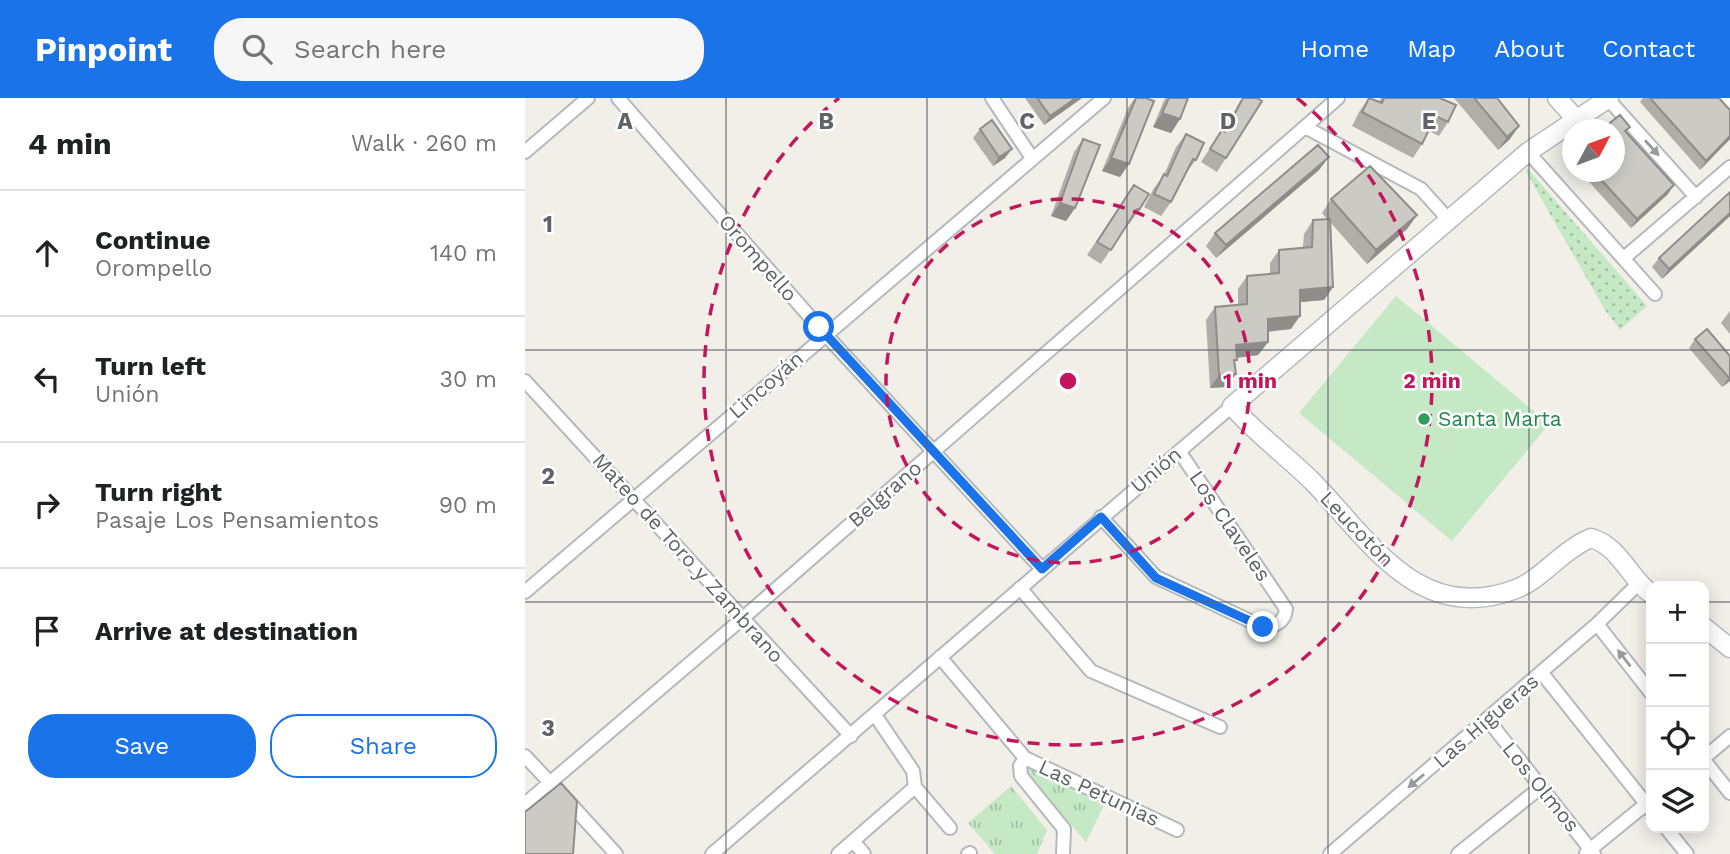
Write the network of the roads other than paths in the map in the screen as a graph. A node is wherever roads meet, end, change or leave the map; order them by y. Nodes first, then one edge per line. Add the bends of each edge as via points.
1 (588, 98) edge
2 (618, 98) edge
3 (992, 98) edge
4 (1104, 98) edge
5 (1338, 98) edge
6 (1557, 98) edge
7 (1608, 98) edge
8 (1726, 98) edge
9 (1730, 102) edge
10 (1576, 119) joint
11 (1305, 127) junction
12 (1562, 129) edge
13 (525, 152) edge
14 (1528, 152) junction
15 (1032, 158) junction
16 (1730, 167) edge
17 (1696, 197) junction
18 (1448, 219) junction
19 (1624, 257) junction
20 (1655, 295) dead end
21 (824, 333) junction
22 (525, 380) edge
23 (1232, 406) junction
24 (935, 451) junction
25 (1179, 451) junction
26 (634, 499) junction
27 (1101, 517) junction
28 (1042, 569) junction
29 (1020, 588) junction
30 (1645, 589) edge
31 (525, 592) edge
32 (743, 618) junction
33 (1597, 624) junction
34 (1709, 631) edge
35 (1730, 648) edge
36 (940, 657) junction
37 (1541, 673) junction
38 (1646, 687) edge
39 (875, 715) junction
40 (1487, 720) junction
41 (1220, 727) dead end
42 (851, 736) junction
43 (1730, 736) edge
44 (1709, 755) edge
45 (525, 756) edge
46 (1025, 758) junction
47 (1709, 766) edge
48 (550, 783) junction
49 (915, 787) junction
50 (1542, 787) junction
51 (1730, 793) edge
52 (1646, 800) edge
53 (525, 804) edge
54 (1646, 808) edge
55 (950, 828) dead end
56 (1177, 830) dead end
57 (1670, 833) edge
58 (853, 841) junction
59 (1590, 852) edge
60 (616, 854) edge
61 (712, 854) edge
62 (838, 854) edge
63 (865, 854) edge
64 (1063, 854) edge
65 (1331, 854) edge
66 (1458, 854) edge
67 (1687, 854) edge

1 - 13 street
2 - 21 street, Orompello
3 - 15 street
4 - 15 street, Lincoyán
5 - 11 street, Belgrano
6 - 10 street
7 - 10 street, Unión
7 -> 17 street
8 - 9 street
11 - 18 street via 1421,189
11 - 24 street, Belgrano
12 - 14 street, Unión
14 - 18 street, Unión
14 - 19 street
15 - 21 street, Lincoyán
16 - 17 street
17 - 19 street
18 - 23 street, Unión
19 - 20 street
21 - 24 street, Orompello
21 - 26 street, Lincoyán
22 - 26 street, Mateo de Toro y Zambrano
23 - 25 street, Unión
23 - 30 street, Leucotón via 1314,484 1390,566 1423,586 1468,597 1518,588 1574,545 1591,538 1612,548
24 - 28 street, Orompello
24 - 32 street, Belgrano
25 - 27 street, Unión
25 - 27 street, Los Claveles via 1286,609 1281,622 1263,627 1156,578
26 - 31 street, Lincoyán
26 - 32 street, Mateo de Toro y Zambrano
27 - 28 street, Unión
28 - 29 street, Unión
29 - 36 street, Unión
29 - 41 street via 1091,671
30 - 33 street, Las Higueras
32 - 42 street, Mateo de Toro y Zambrano
32 - 48 street, Belgrano
33 - 37 street, Las Higueras
38 -> 33 street
34 - 35 street
36 - 39 street, Unión
36 - 46 street, Las Petunias
37 - 40 street, Las Higueras
37 - 52 street
39 - 42 street, Unión
39 - 49 street via 912,771
40 - 50 street, Los Olmos
40 -> 65 street, Las Higueras
42 - 61 street, Unión
43 - 44 street
45 - 48 street
46 - 56 street, Las Petunias
46 - 64 street via 1021,776 1064,829
47 - 51 street
48 - 53 street, Belgrano
48 - 60 street
49 - 55 street
49 - 58 street
50 - 59 street, Los Olmos
50 - 66 street
54 - 59 street
57 - 67 street
58 - 62 street
58 - 63 street

